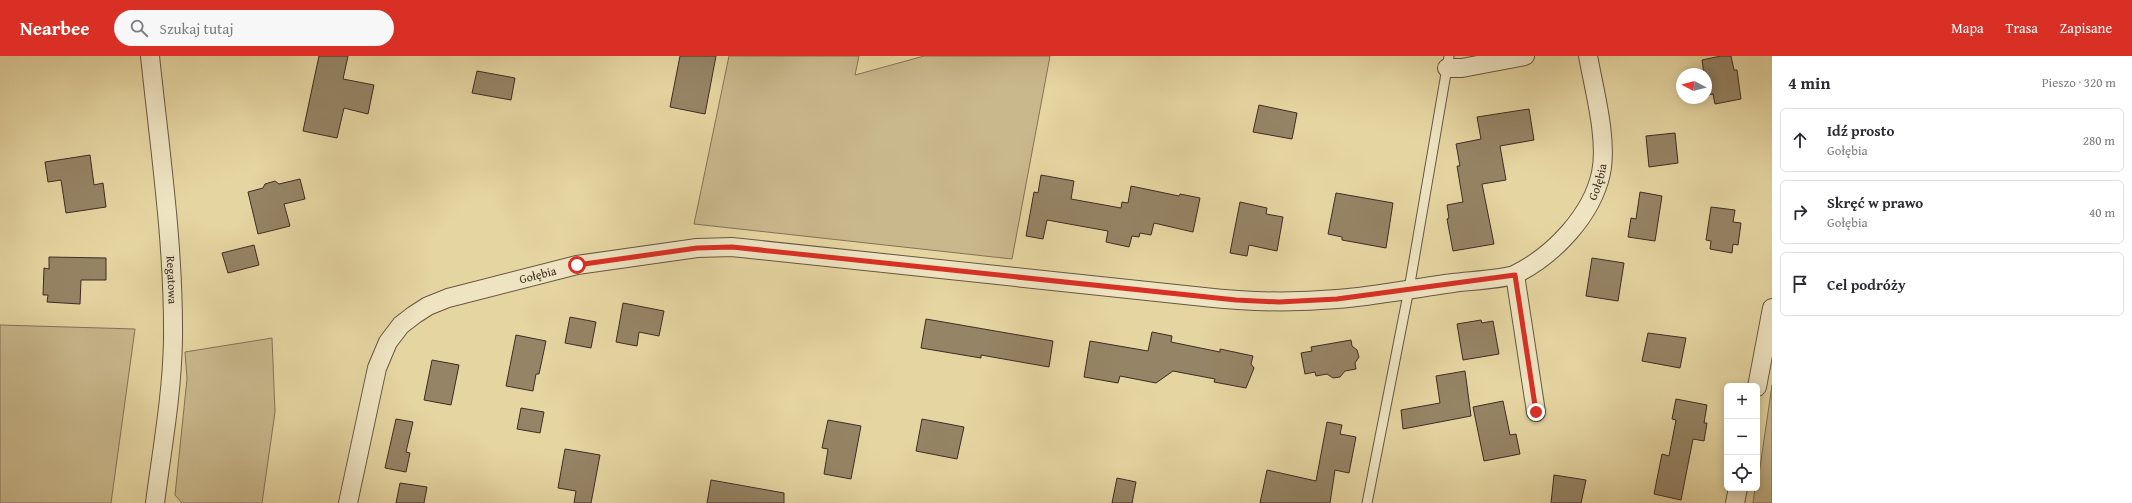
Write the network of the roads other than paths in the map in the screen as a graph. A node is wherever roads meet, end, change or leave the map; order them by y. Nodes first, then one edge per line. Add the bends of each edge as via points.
1 (150, 56) edge
2 (1525, 56) edge
3 (1588, 56) edge
4 (1448, 62) edge
5 (1515, 275) junction
6 (1409, 289) junction
7 (1772, 308) edge
8 (1758, 383) edge
9 (1536, 412) dead end
10 (1737, 491) edge
11 (155, 503) edge
12 (348, 503) edge
13 (1367, 503) edge
14 (1735, 503) edge

1 - 11 street, Regatowa via 172,276 173,342 170,391
2 - 4 street via 1462,68
3 - 5 street, Gołębia via 1603,151 1596,191 1577,223 1562,239 1544,256
4 - 6 lane
5 - 6 street, Gołębia
5 - 9 street
6 - 12 street, Gołębia via 1337,299 1279,302 1236,300 732,247 689,249 577,265 448,298 428,306 401,325 388,342 377,368
6 - 13 lane
7 - 8 street
10 - 14 street

